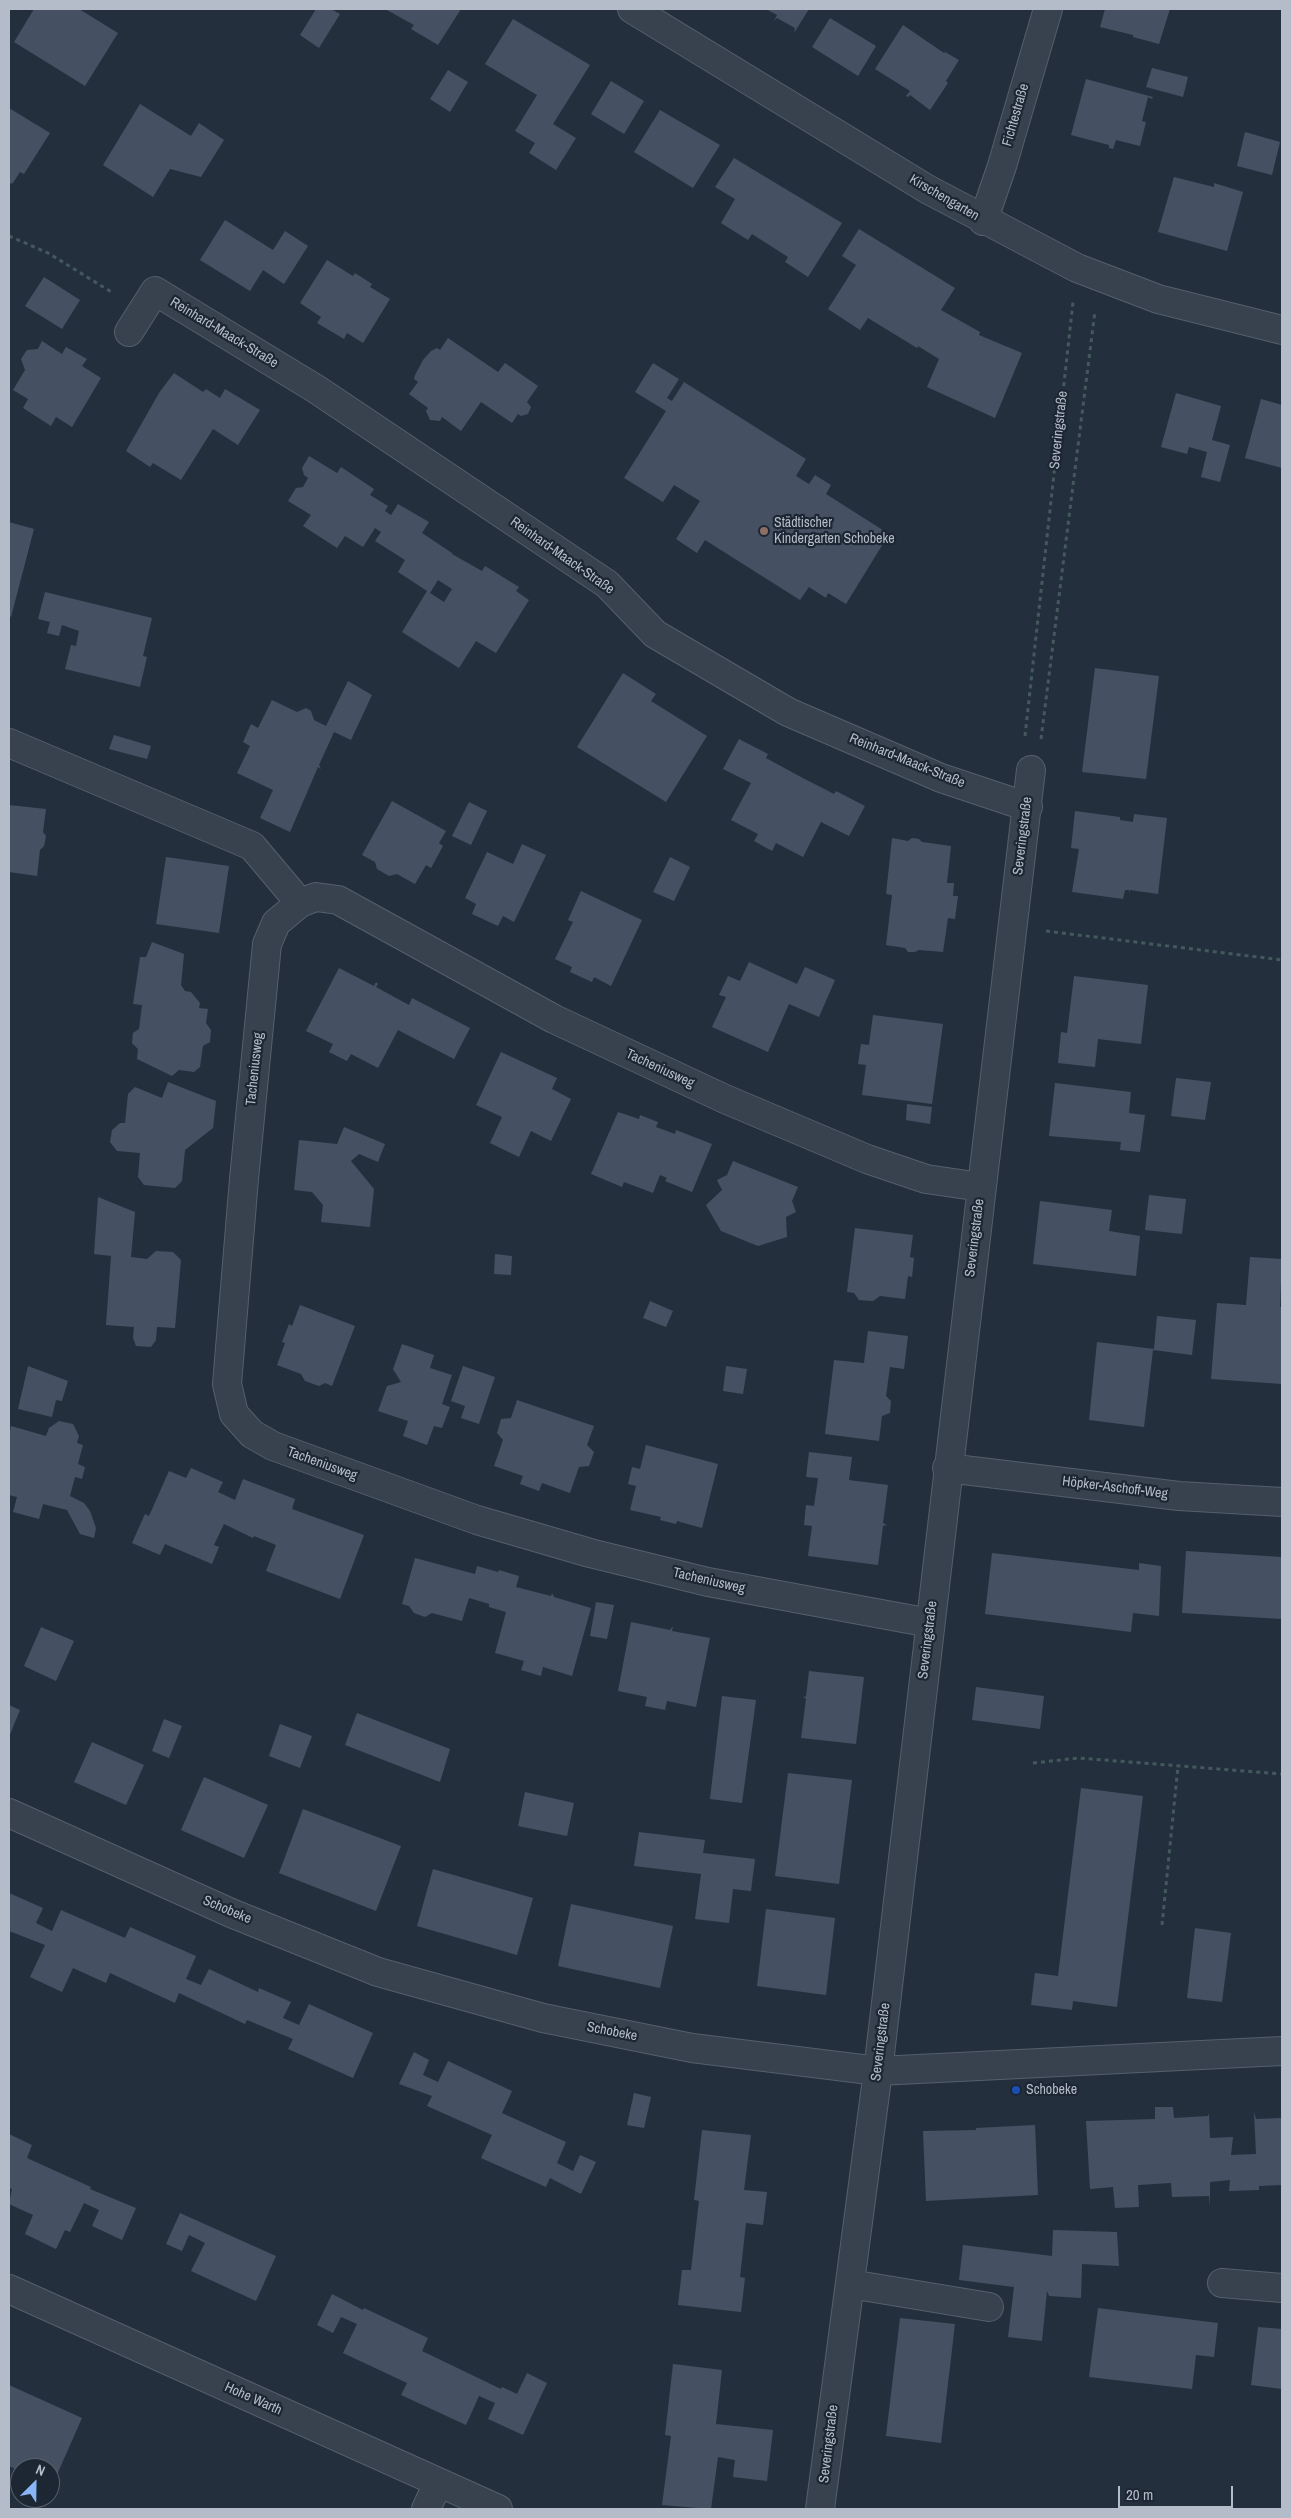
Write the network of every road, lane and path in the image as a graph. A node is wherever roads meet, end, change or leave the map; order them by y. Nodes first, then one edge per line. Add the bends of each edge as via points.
1 (632, 9) edge
2 (1048, 9) edge
3 (983, 221) junction
4 (9, 236) edge
5 (1088, 272) junction
6 (135, 322) joint
7 (1282, 330) edge
8 (9, 743) edge
9 (1031, 770) junction
10 (1028, 807) junction
11 (300, 903) junction
12 (1011, 926) junction
13 (1282, 960) edge
14 (981, 1187) junction
15 (947, 1468) junction
16 (1282, 1502) edge
17 (930, 1623) junction
18 (1033, 1763) dead end
19 (1178, 1766) junction
20 (1282, 1774) edge
21 (9, 1813) edge
22 (1162, 1925) dead end
23 (1282, 2051) edge
24 (878, 2071) junction
25 (1222, 2283) dead end
26 (850, 2284) junction
27 (1282, 2288) edge
28 (9, 2289) edge
29 (989, 2307) dead end
30 (438, 2483) junction
31 (426, 2509) edge
32 (498, 2509) edge
33 (820, 2509) edge

1 - 3 street, Kirschengarten
2 - 3 street, Fichtestraße
3 - 5 street, Kirschengarten
4 - 6 path via 48,253
5 - 7 street, Kirschengarten via 1158,299
5 - 9 path, Severingstraße via 1039,755
5 - 9 path, Severingstraße via 1023,750
6 - 10 street, Reinhard-Maack-Straße via 155,291 316,389 607,584 655,634 788,712 942,778
8 - 11 street via 252,846
9 - 10 street, Severingstraße
10 - 12 street, Severingstraße
11 - 14 street, Tacheniusweg via 316,897 338,900 554,1019 726,1099 867,1159 926,1178
11 - 17 street, Tacheniusweg via 276,923 267,944 228,1384 234,1414 252,1434 273,1446 477,1520 590,1553 708,1582
12 - 13 path
12 - 14 street, Severingstraße
14 - 15 street, Severingstraße
15 - 16 street, Höpker-Aschoff-Weg via 1179,1496
15 - 17 street, Severingstraße
17 - 24 street, Severingstraße
18 - 19 path via 1079,1758
19 - 20 path
19 - 22 path
21 - 24 street, Schobeke via 231,1913 378,1972 589,2028 692,2048
23 - 24 street, Schobeke
24 - 26 street, Severingstraße
25 - 27 street
26 - 29 street
26 - 33 street, Severingstraße
28 - 30 street, Hohe Warth
30 - 31 street
30 - 32 street, Hohe Warth

